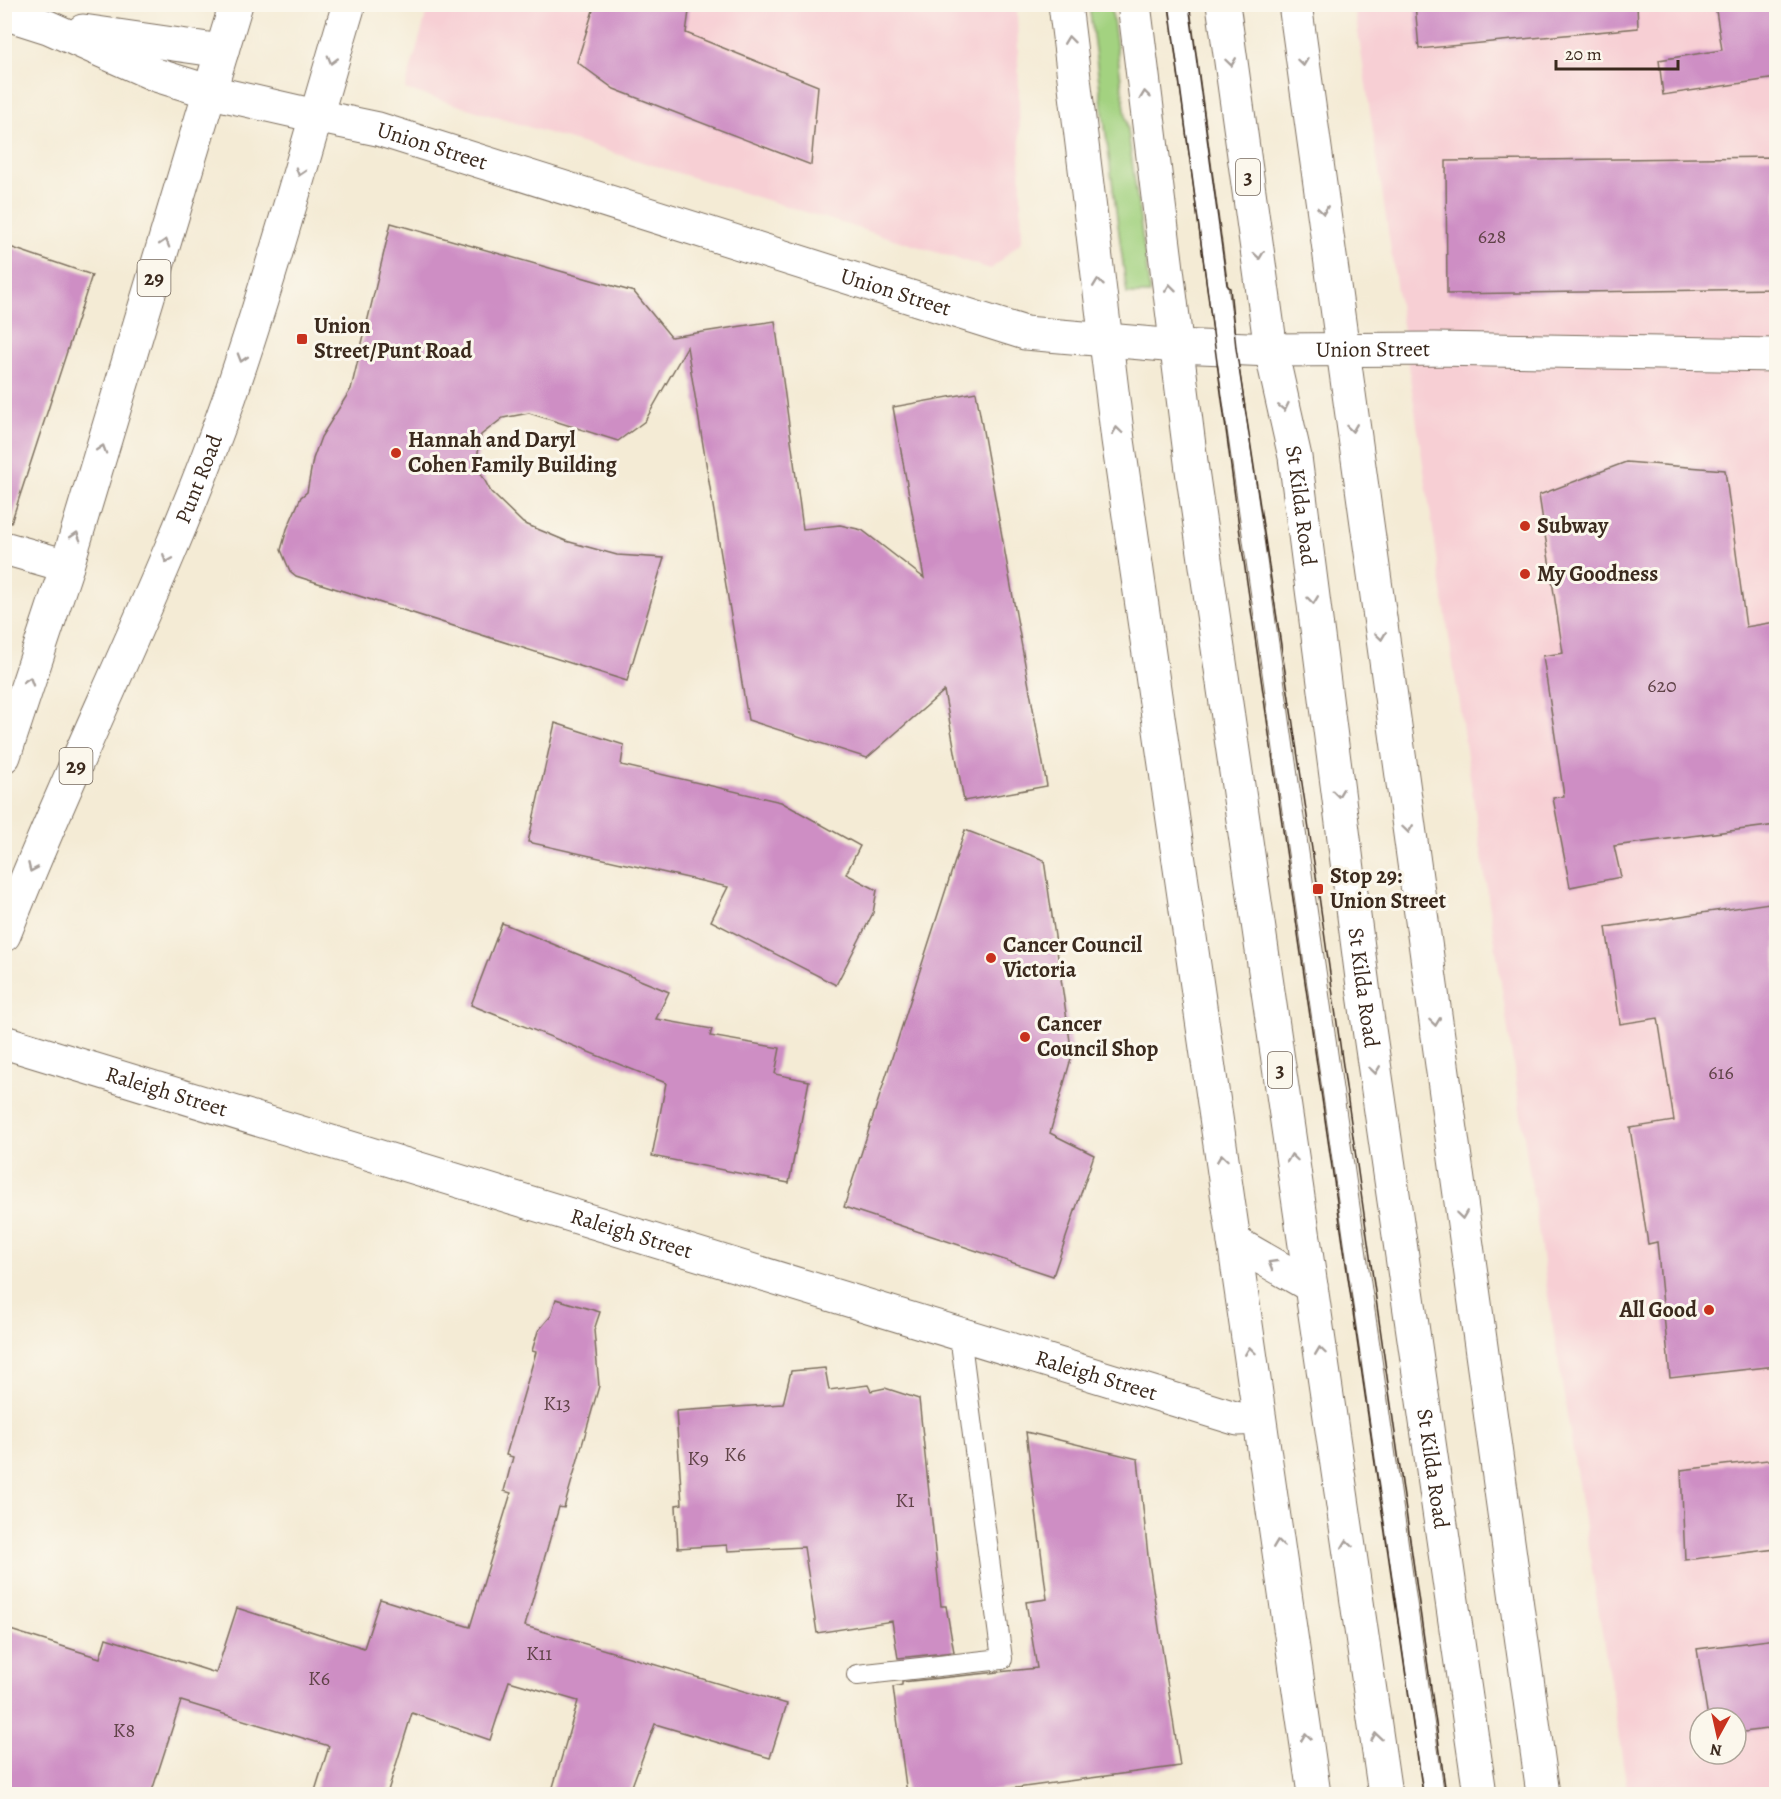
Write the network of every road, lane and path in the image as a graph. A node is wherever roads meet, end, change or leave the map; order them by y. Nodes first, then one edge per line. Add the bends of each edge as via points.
1 (236, 4) edge
2 (349, 4) edge
3 (1065, 4) edge
4 (1134, 4) edge
5 (1179, 4) edge
6 (1223, 4) edge
7 (1295, 4) edge
8 (4, 13) edge
9 (48, 27) junction
10 (222, 51) junction
11 (211, 92) junction
12 (316, 116) junction
13 (1105, 341) junction
14 (1177, 346) junction
15 (1226, 349) junction
16 (1341, 349) junction
17 (1271, 350) junction
18 (1776, 355) edge
19 (4, 548) edge
20 (67, 566) junction
21 (4, 756) edge
22 (4, 935) edge
23 (4, 1042) edge
24 (1234, 1242) junction
25 (1311, 1286) junction
26 (960, 1335) junction
27 (1259, 1418) junction
28 (857, 1675) dead end
29 (1314, 1794) edge
30 (1384, 1794) edge
31 (1434, 1794) edge
32 (1480, 1794) edge
33 (1543, 1794) edge

1 - 10 main road, 29
2 -> 12 main road, Punt Road / 29
13 -> 3 main road
14 -> 4 main road, 3
5 - 15 lane
6 -> 17 main road, St Kilda Road / 3
7 -> 16 main road
8 - 9 main road, Union Street
9 - 10 main road, Union Street
9 - 11 main road, Union Street via 156,75
10 - 11 main road, 29
11 - 12 main road, Union Street
20 -> 11 main road, 29
12 - 13 main road, Union Street via 386,131 1025,333
12 -> 22 main road, Punt Road / 29 via 230,396 158,582
13 - 14 main road, Union Street
24 -> 13 main road
14 - 15 main road, Union Street
25 -> 14 main road, 3
15 - 17 main road, Union Street
15 - 31 lane
16 - 17 main road, Union Street
16 - 18 main road, Union Street
16 -> 33 main road
17 -> 32 main road, St Kilda Road / 3 via 1295,457 1364,992
19 - 20 main road
21 -> 20 main road, 29
23 - 26 main road, Raleigh Street
25 -> 24 main road
27 -> 24 main road
30 -> 25 main road, 3
26 - 27 main road, Raleigh Street via 1238,1419
26 - 28 lane via 1002,1659
29 -> 27 main road

